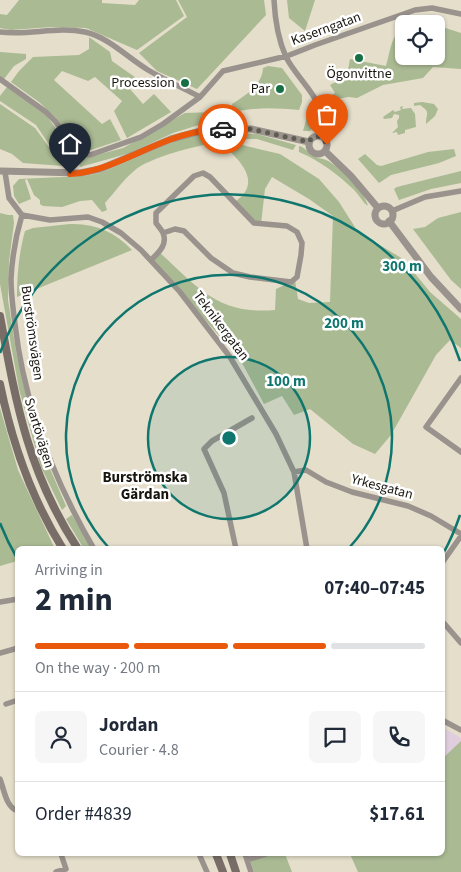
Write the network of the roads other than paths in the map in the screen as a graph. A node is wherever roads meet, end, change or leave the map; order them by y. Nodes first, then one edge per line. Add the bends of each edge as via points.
1 (274, 0) edge
2 (461, 14) edge
3 (0, 32) edge
4 (286, 56) junction
5 (0, 79) edge
6 (200, 97) junction
7 (320, 136) junction
8 (309, 142) junction
9 (325, 151) junction
10 (2, 172) edge
11 (461, 191) edge
12 (378, 208) junction
13 (392, 211) junction
14 (22, 215) junction
15 (389, 221) junction
16 (163, 233) junction
17 (152, 260) junction
18 (461, 309) edge
19 (0, 316) edge
20 (461, 378) edge
21 (0, 384) edge
22 (252, 418) dead end
23 (461, 452) edge
24 (294, 472) junction
25 (461, 535) edge
26 (62, 546) edge
27 (76, 546) edge
28 (92, 546) edge
29 (235, 546) edge
30 (306, 546) edge
31 (445, 559) edge
32 (15, 600) edge
33 (0, 602) edge
34 (445, 624) edge
35 (461, 643) edge
36 (15, 649) edge
37 (0, 653) edge
38 (15, 701) edge
39 (6, 704) dead end
40 (445, 722) edge
41 (461, 730) edge
42 (0, 779) edge
43 (2, 791) edge
44 (15, 810) edge
45 (62, 856) edge
46 (200, 856) edge
47 (217, 856) edge
48 (231, 856) edge
49 (246, 857) edge
50 (56, 872) edge
51 (207, 872) edge
52 (223, 872) edge
53 (236, 872) edge
54 (251, 872) edge

1 - 4 street via 276,26
2 - 4 street, Kaserngatan via 432,8 415,10
3 - 6 street via 55,30 89,33 148,70
4 - 6 street, Kaserngatan via 223,71
4 - 7 street via 318,102 323,120
5 - 6 street, Kaserngatan via 46,112 77,150 87,155 141,137
7 - 8 street
7 - 9 street via 326,142
8 - 9 street via 309,149 314,153
8 - 10 street via 251,129 208,129 171,139 100,169 80,173
9 - 12 street via 362,187
10 - 14 street via 9,198
11 - 13 street via 425,197
12 - 13 street via 386,206
12 - 15 street via 377,220 382,223
13 - 15 street
14 - 17 street, Teknikergatan via 50,220 81,217 98,220 121,233
14 - 28 street, Burströmsvägen via 11,279 24,373 44,445 70,506
15 - 18 street
16 - 16 street via 156,223 156,213 194,176 206,174 254,223 282,225 297,232 302,243 298,273 291,282 244,276 216,262 184,231 175,229
16 - 17 street via 163,247
17 - 24 street, Teknikergatan via 230,357 276,434
19 - 27 main road, Svartövägen via 18,411 35,468 48,498
20 - 23 street via 426,427
21 - 26 main road, Svartövägen via 26,478
22 - 29 street via 204,448 224,493
24 - 25 street, Yrkesgatan via 306,470 352,492 408,506
24 - 30 street, Teknikergatan
25 - 31 street
32 - 33 street
34 - 35 street
36 - 37 street
38 - 39 street
40 - 41 street
42 - 43 street
43 - 44 street
45 - 50 street via 66,869
46 - 51 street
47 - 52 main road
48 - 53 main road
49 - 54 street

